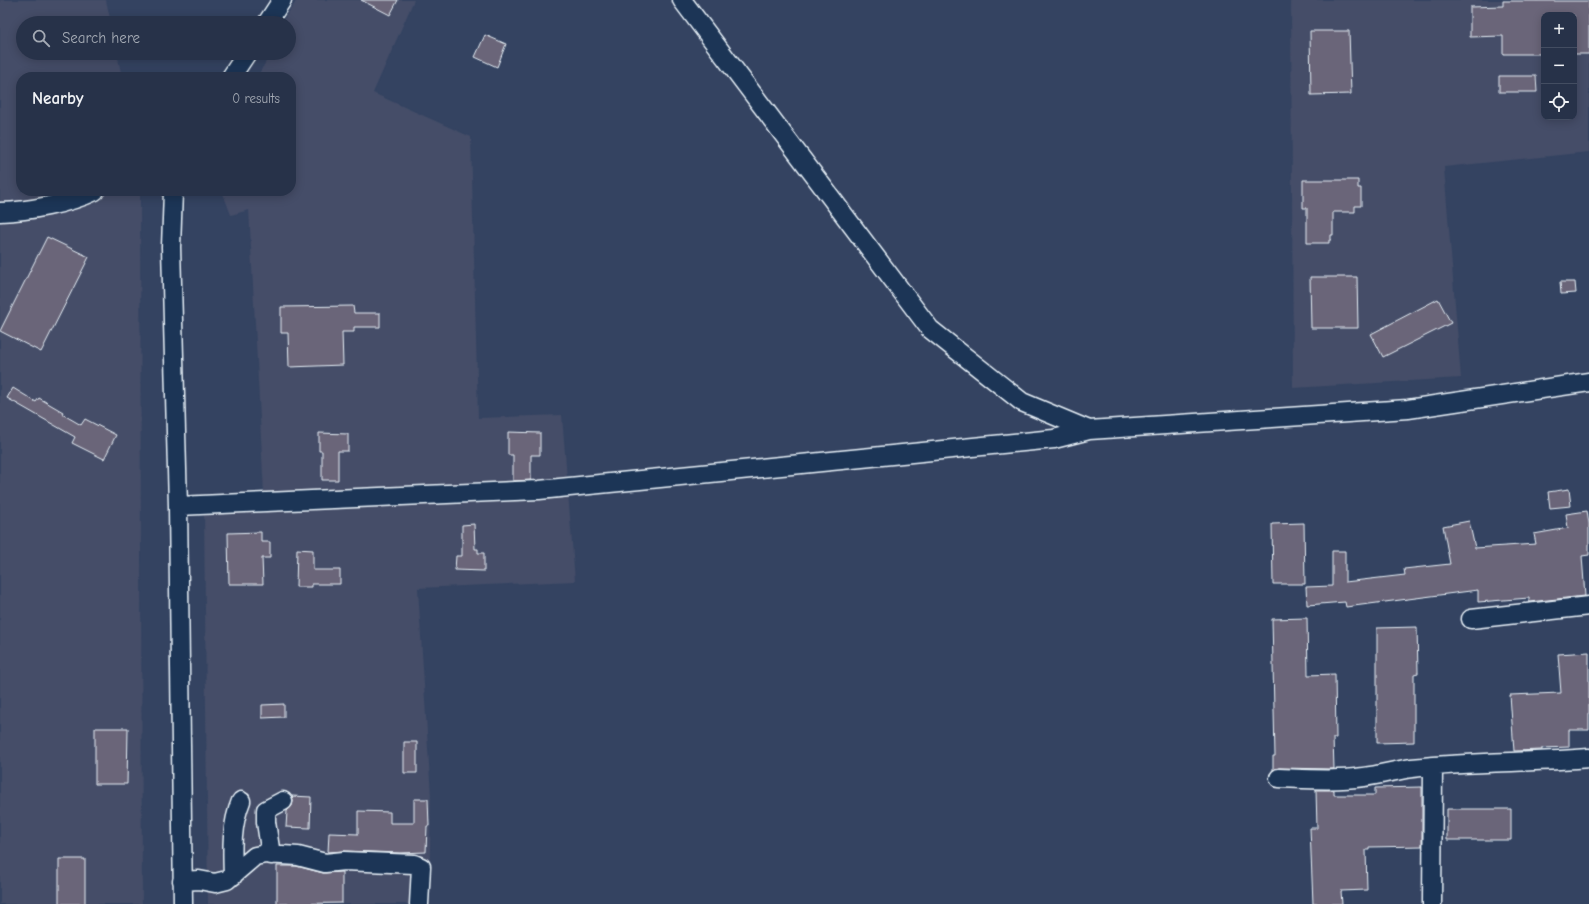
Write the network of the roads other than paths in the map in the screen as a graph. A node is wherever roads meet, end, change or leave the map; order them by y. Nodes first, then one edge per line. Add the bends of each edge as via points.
1 (282, 0) edge
2 (682, 0) edge
3 (272, 16) edge
4 (242, 60) edge
5 (234, 72) edge
6 (83, 196) edge
7 (173, 196) edge
8 (0, 212) edge
9 (1589, 382) edge
10 (1089, 430) junction
11 (178, 506) junction
12 (1589, 606) edge
13 (1471, 619) dead end
14 (1589, 758) edge
15 (1433, 767) junction
16 (1279, 778) dead end
17 (241, 801) dead end
18 (283, 802) dead end
19 (271, 855) junction
20 (233, 876) junction
21 (182, 881) junction
22 (183, 904) edge
23 (419, 904) edge
24 (1432, 904) edge

1 - 3 street
2 - 10 street via 930,329 1022,402
4 - 5 street
6 - 8 street via 17,212
7 - 11 street via 171,247
9 - 10 street via 1408,409
10 - 11 street via 1054,439 538,490
11 - 21 street
12 - 13 street
14 - 15 street
15 - 16 street via 1333,780
15 - 24 street
17 - 20 street via 234,828
18 - 19 street via 266,810
19 - 20 street via 255,856
19 - 23 street via 298,856 325,863 344,861 421,866
20 - 21 street via 215,883 199,880
21 - 22 street

